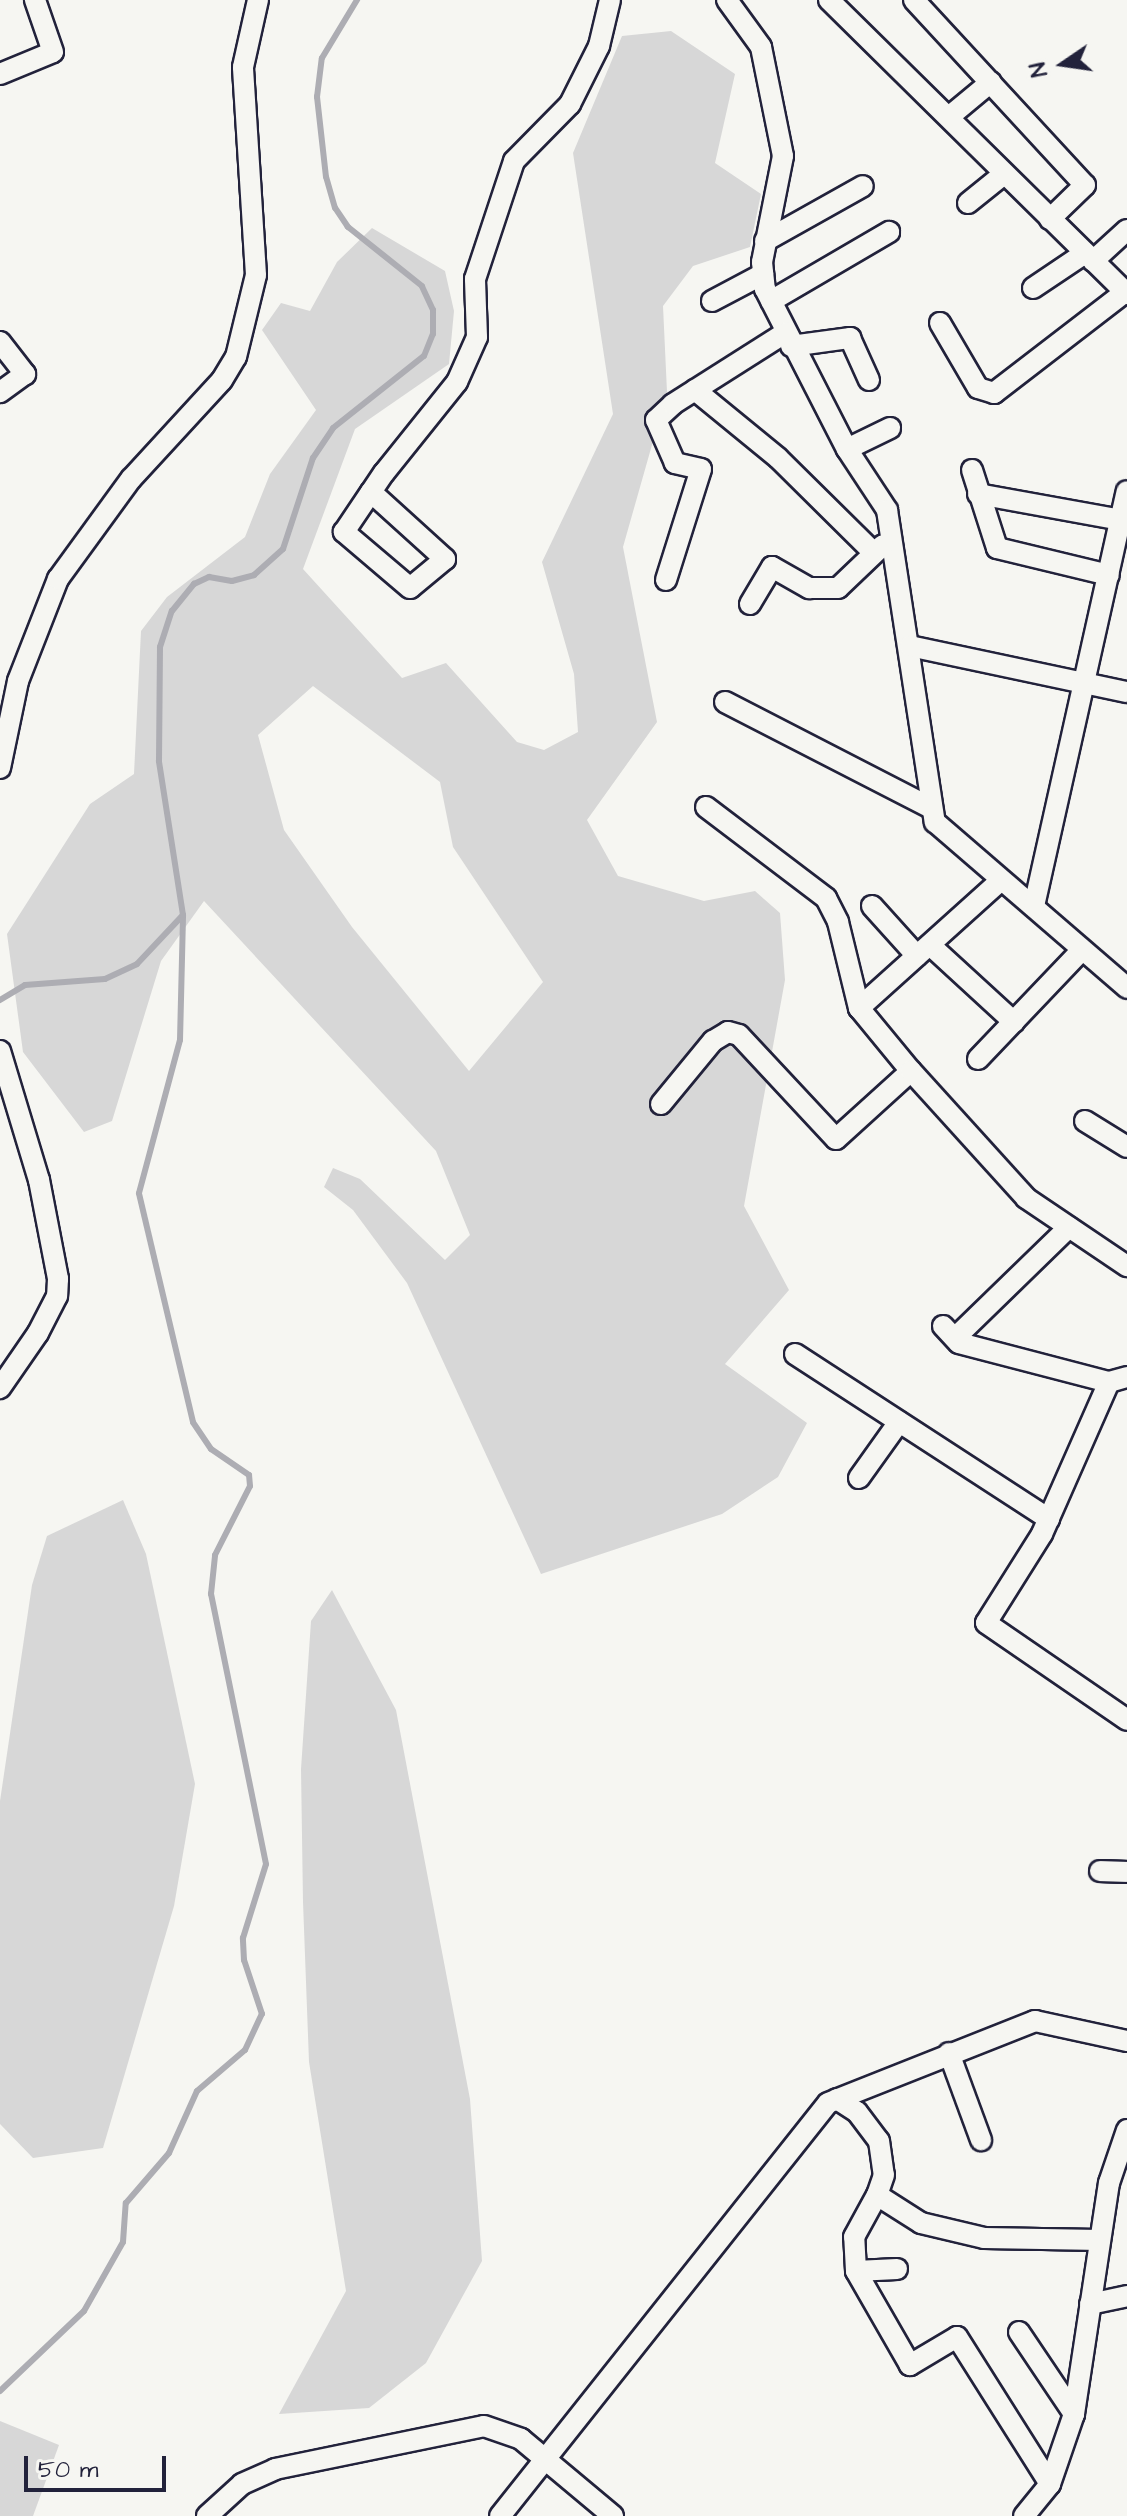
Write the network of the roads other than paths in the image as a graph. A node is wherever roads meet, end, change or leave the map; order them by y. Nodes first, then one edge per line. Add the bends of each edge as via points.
1 (35, 0) edge
2 (258, 0) edge
3 (610, 0) edge
4 (727, 0) edge
5 (829, 0) edge
6 (914, 0) edge
7 (843, 8) edge
8 (0, 74) edge
9 (991, 82) junction
10 (950, 116) junction
11 (1004, 174) junction
12 (863, 186) dead end
13 (968, 203) dead end
14 (1050, 219) junction
15 (1127, 230) edge
16 (889, 232) dead end
17 (765, 241) junction
18 (1089, 257) junction
19 (763, 274) junction
20 (1033, 288) dead end
21 (1126, 293) edge
22 (712, 301) dead end
23 (771, 301) junction
24 (940, 323) dead end
25 (788, 340) junction
26 (0, 342) edge
27 (869, 380) dead end
28 (695, 390) junction
29 (0, 392) edge
30 (890, 428) dead end
31 (847, 449) junction
32 (972, 470) dead end
33 (1127, 491) edge
34 (371, 492) junction
35 (978, 494) junction
36 (1121, 520) junction
37 (892, 536) junction
38 (874, 553) junction
39 (1109, 575) junction
40 (666, 580) dead end
41 (750, 604) dead end
42 (910, 646) junction
43 (1085, 684) junction
44 (1127, 692) edge
45 (725, 702) dead end
46 (0, 768) edge
47 (706, 807) dead end
48 (931, 808) junction
49 (1000, 881) junction
50 (872, 906) dead end
51 (1034, 906) junction
52 (923, 950) junction
53 (1081, 951) junction
54 (1127, 988) edge
55 (859, 1008) junction
56 (1014, 1022) junction
57 (0, 1051) edge
58 (978, 1059) dead end
59 (911, 1071) junction
60 (661, 1104) dead end
61 (1085, 1121) dead end
62 (1127, 1147) edge
63 (1069, 1227) junction
64 (1127, 1266) edge
65 (795, 1354) dead end
66 (1118, 1380) edge
67 (0, 1388) edge
68 (899, 1422) junction
69 (859, 1478) dead end
70 (1049, 1519) junction
71 (1127, 1720) edge
72 (1100, 1871) dead end
73 (1127, 1872) edge
74 (1127, 2041) edge
75 (949, 2053) junction
76 (837, 2099) junction
77 (1127, 2130) edge
78 (981, 2140) dead end
79 (877, 2195) junction
80 (1100, 2240) junction
81 (897, 2269) dead end
82 (856, 2271) junction
83 (1127, 2296) edge
84 (1090, 2304) junction
85 (1019, 2332) dead end
86 (1074, 2414) junction
87 (544, 2460) junction
88 (1050, 2484) junction
89 (207, 2516) edge
90 (500, 2516) edge
91 (613, 2516) edge
92 (1024, 2516) edge

1 - 8 street via 53,52
2 - 46 street via 243,67 256,275 236,357 222,380 131,479 58,579 18,681
3 - 34 street via 599,46 570,104 514,161 475,279 477,337 457,382
4 - 17 street via 761,47 783,156
5 - 7 street
6 - 9 street
7 - 10 street
9 - 10 street
9 - 14 street via 1085,185
10 - 11 street
11 - 13 street
11 - 14 street
12 - 17 street
14 - 18 street
15 - 18 street
16 - 23 street
17 - 19 street
18 - 20 street
18 - 21 street
19 - 22 street
19 - 23 street
21 - 24 street via 994,393 978,388
23 - 25 street
25 - 27 street via 850,338
25 - 28 street
25 - 31 street
26 - 29 street via 25,374
28 - 38 street via 778,458
28 - 40 street via 656,420 675,463 701,469
30 - 31 street
31 - 37 street via 887,510
32 - 35 street
33 - 36 street
34 - 34 street via 445,559 410,588 344,532
35 - 36 street
35 - 39 street via 997,548
36 - 39 street
37 - 38 street
37 - 42 street
38 - 41 street via 838,588 809,588 772,567
39 - 43 street
42 - 43 street
42 - 48 street
43 - 44 street
43 - 51 street
45 - 48 street
47 - 55 street via 826,898 838,922
48 - 49 street via 935,822
49 - 51 street
49 - 52 street
50 - 52 street
51 - 53 street
52 - 55 street
52 - 56 street
53 - 54 street
53 - 56 street
55 - 59 street
56 - 58 street
57 - 67 street via 39,1180 58,1279 57,1296 38,1333
59 - 60 street via 836,1139 739,1035 728,1032 713,1041
59 - 63 street via 1026,1198
61 - 62 street
63 - 64 street
63 - 66 street via 949,1332
65 - 68 street
66 - 70 street
68 - 69 street
68 - 70 street
70 - 71 street via 986,1623
72 - 73 street
74 - 75 street via 1035,2021
75 - 76 street
75 - 78 street
76 - 79 street via 857,2112 879,2141 884,2175
76 - 87 street via 828,2103
77 - 80 street via 1109,2183
79 - 80 street via 921,2223 984,2238
79 - 82 street via 854,2237
80 - 84 street
81 - 82 street
82 - 88 street via 910,2365 957,2337
83 - 84 street
84 - 86 street
85 - 86 street
86 - 88 street
87 - 89 street via 521,2439 484,2426 275,2469 242,2484
87 - 90 street
87 - 91 street
88 - 92 street

